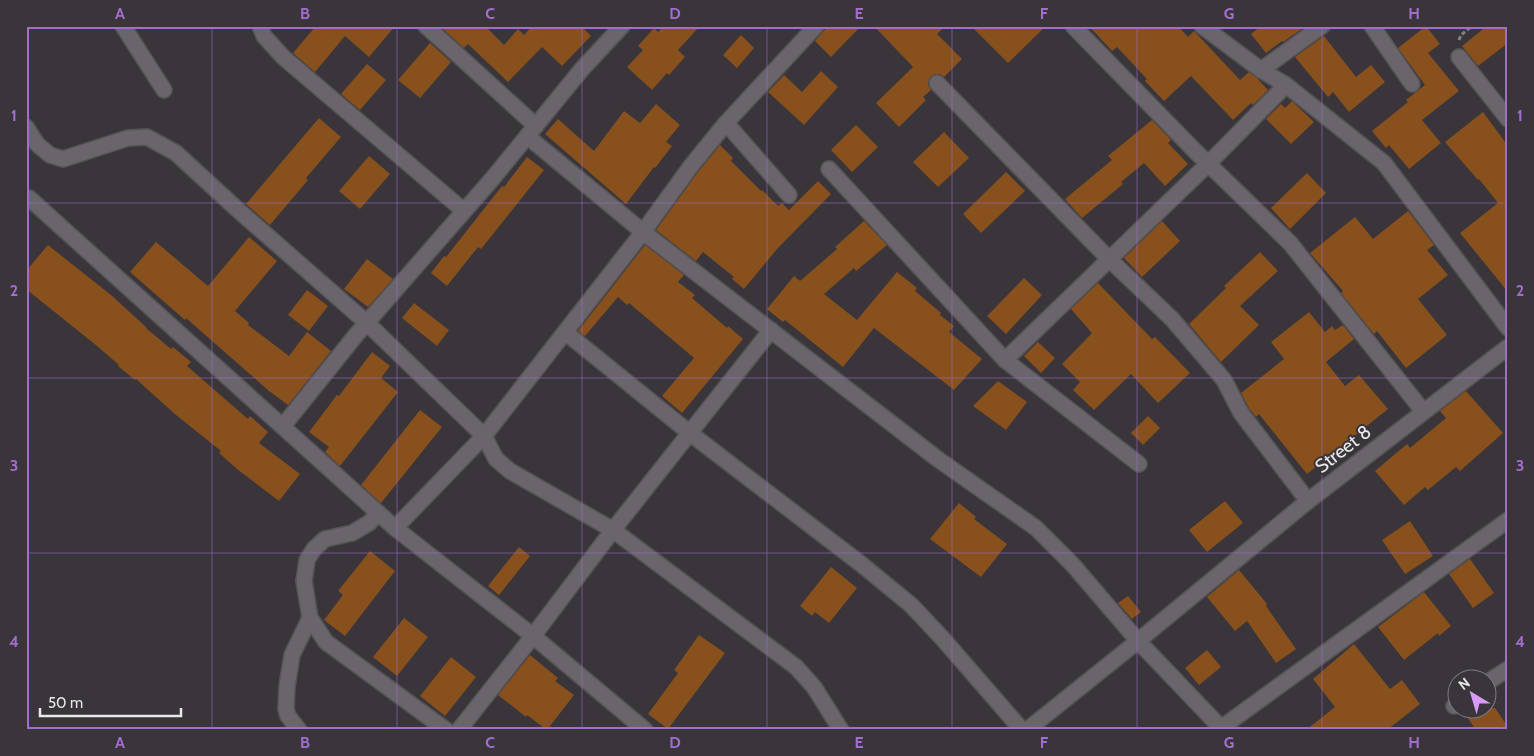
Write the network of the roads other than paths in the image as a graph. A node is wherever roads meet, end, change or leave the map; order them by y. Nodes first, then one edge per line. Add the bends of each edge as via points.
1 (123, 26) edge
2 (260, 26) edge
3 (622, 26) edge
4 (816, 26) edge
5 (1073, 26) edge
6 (1202, 26) edge
7 (1322, 26) edge
8 (1372, 26) edge
9 (430, 28) edge
10 (1459, 57) dead end
11 (1261, 70) junction
12 (937, 83) dead end
13 (1412, 84) dead end
14 (1286, 85) junction
15 (164, 90) dead end
16 (1508, 119) edge
17 (726, 123) junction
18 (26, 127) edge
19 (531, 131) junction
20 (1208, 164) junction
21 (829, 169) dead end
22 (789, 195) dead end
23 (29, 198) dead end
24 (464, 212) junction
25 (643, 232) junction
26 (1109, 259) junction
27 (367, 323) junction
28 (1508, 328) edge
29 (771, 330) junction
30 (565, 332) junction
31 (1508, 347) edge
32 (1005, 360) junction
33 (1424, 411) junction
34 (284, 426) junction
35 (691, 434) junction
36 (484, 436) junction
37 (1139, 464) dead end
38 (1308, 501) junction
39 (378, 513) junction
40 (1508, 520) edge
41 (395, 528) junction
42 (613, 530) junction
43 (310, 618) junction
44 (533, 636) junction
45 (1138, 641) junction
46 (1508, 669) edge
47 (1496, 677) edge
48 (1222, 729) edge
49 (298, 730) edge
50 (446, 730) edge
51 (459, 730) edge
52 (645, 730) edge
53 (841, 730) edge
54 (1022, 730) edge
55 (1027, 730) edge

1 - 15 street
2 - 24 street via 264,36 283,57
3 - 19 street
4 - 17 street
5 - 20 street
6 - 11 street
7 - 11 street
8 - 13 street
9 - 19 street
10 - 16 street
11 - 14 street
12 - 26 street
14 - 20 street
14 - 28 street via 1384,163
17 - 22 street
17 - 25 street
18 - 27 street via 37,144 50,154 63,158 128,138 147,137 176,153
19 - 24 street
19 - 25 street
20 - 26 street
20 - 33 street via 1290,244
21 - 32 street
23 - 34 street
24 - 27 street
25 - 29 street
25 - 30 street
26 - 32 street
26 - 38 street via 1172,319 1224,380 1241,413
27 - 34 street
27 - 36 street
29 - 35 street
29 - 45 street via 939,460 1036,528 1073,565
30 - 35 street
30 - 36 street
31 - 33 street, Street 8
32 - 37 street
33 - 38 street, Street 8
34 - 39 street
35 - 42 street
35 - 54 street via 911,605
36 - 41 street
36 - 42 street via 496,459 510,471
38 - 45 street, Street 8
39 - 41 street
39 - 43 street via 352,533 325,539 314,549 307,560 304,582
40 - 48 street
41 - 44 street
42 - 44 street
42 - 53 street via 796,667 814,687
43 - 49 street via 292,655 286,686 286,710
43 - 50 street via 326,642
44 - 51 street
44 - 52 street
45 - 48 street
45 - 55 street, Street 8
46 - 47 street

